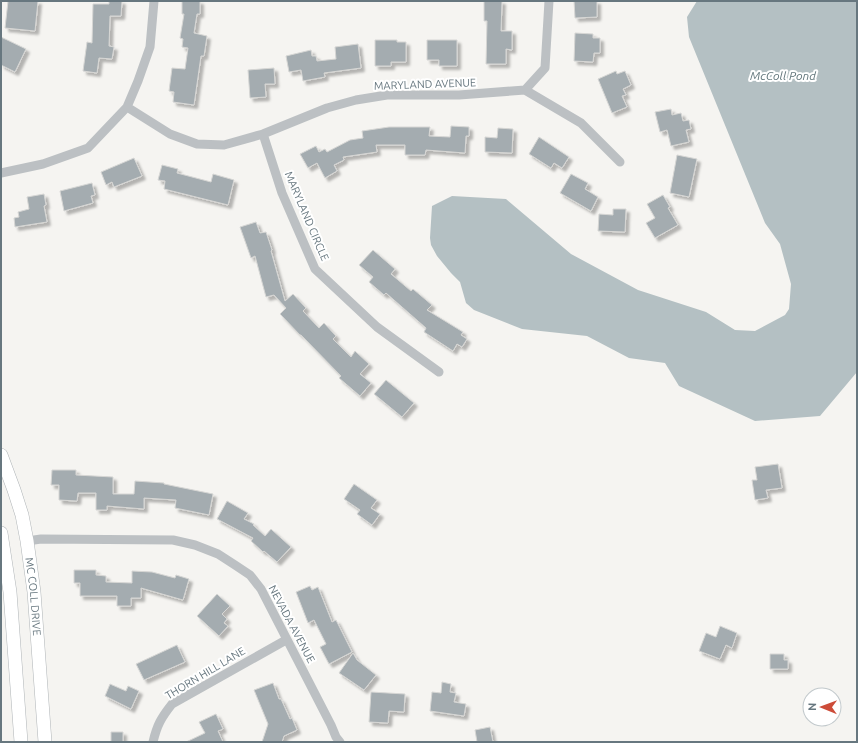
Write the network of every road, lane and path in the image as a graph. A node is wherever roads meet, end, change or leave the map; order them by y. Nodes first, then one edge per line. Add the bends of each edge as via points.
1 (154, 1) edge
2 (549, 1) edge
3 (525, 90) junction
4 (127, 107) junction
5 (264, 134) junction
6 (620, 162) dead end
7 (1, 173) edge
8 (439, 372) dead end
9 (1, 456) edge
10 (1, 537) edge
11 (27, 541) junction
12 (286, 640) junction
13 (20, 742) edge
14 (45, 742) edge
15 (153, 742) edge
16 (340, 742) edge

1 - 4 street via 150,47
2 - 3 street via 545,68
3 - 5 street, MARYLAND AVENUE via 459,95 387,95 356,100 328,108
3 - 6 street via 581,123
4 - 5 street, MARYLAND AVENUE via 170,134 197,144 224,145
4 - 7 street via 88,148 43,164
5 - 8 street, MARYLAND CIRCLE via 282,193 315,269 377,327
9 - 11 main road, MC COLL DRIVE via 22,515
10 - 13 main road, MC COLL DRIVE via 10,592
11 - 12 street, NEVADA AVENUE via 173,540 195,545 218,554 250,576 261,590
11 - 14 main road, MC COLL DRIVE
12 - 15 street, THORN HILL LANE via 172,704 163,715
12 - 16 street, NEVADA AVENUE

